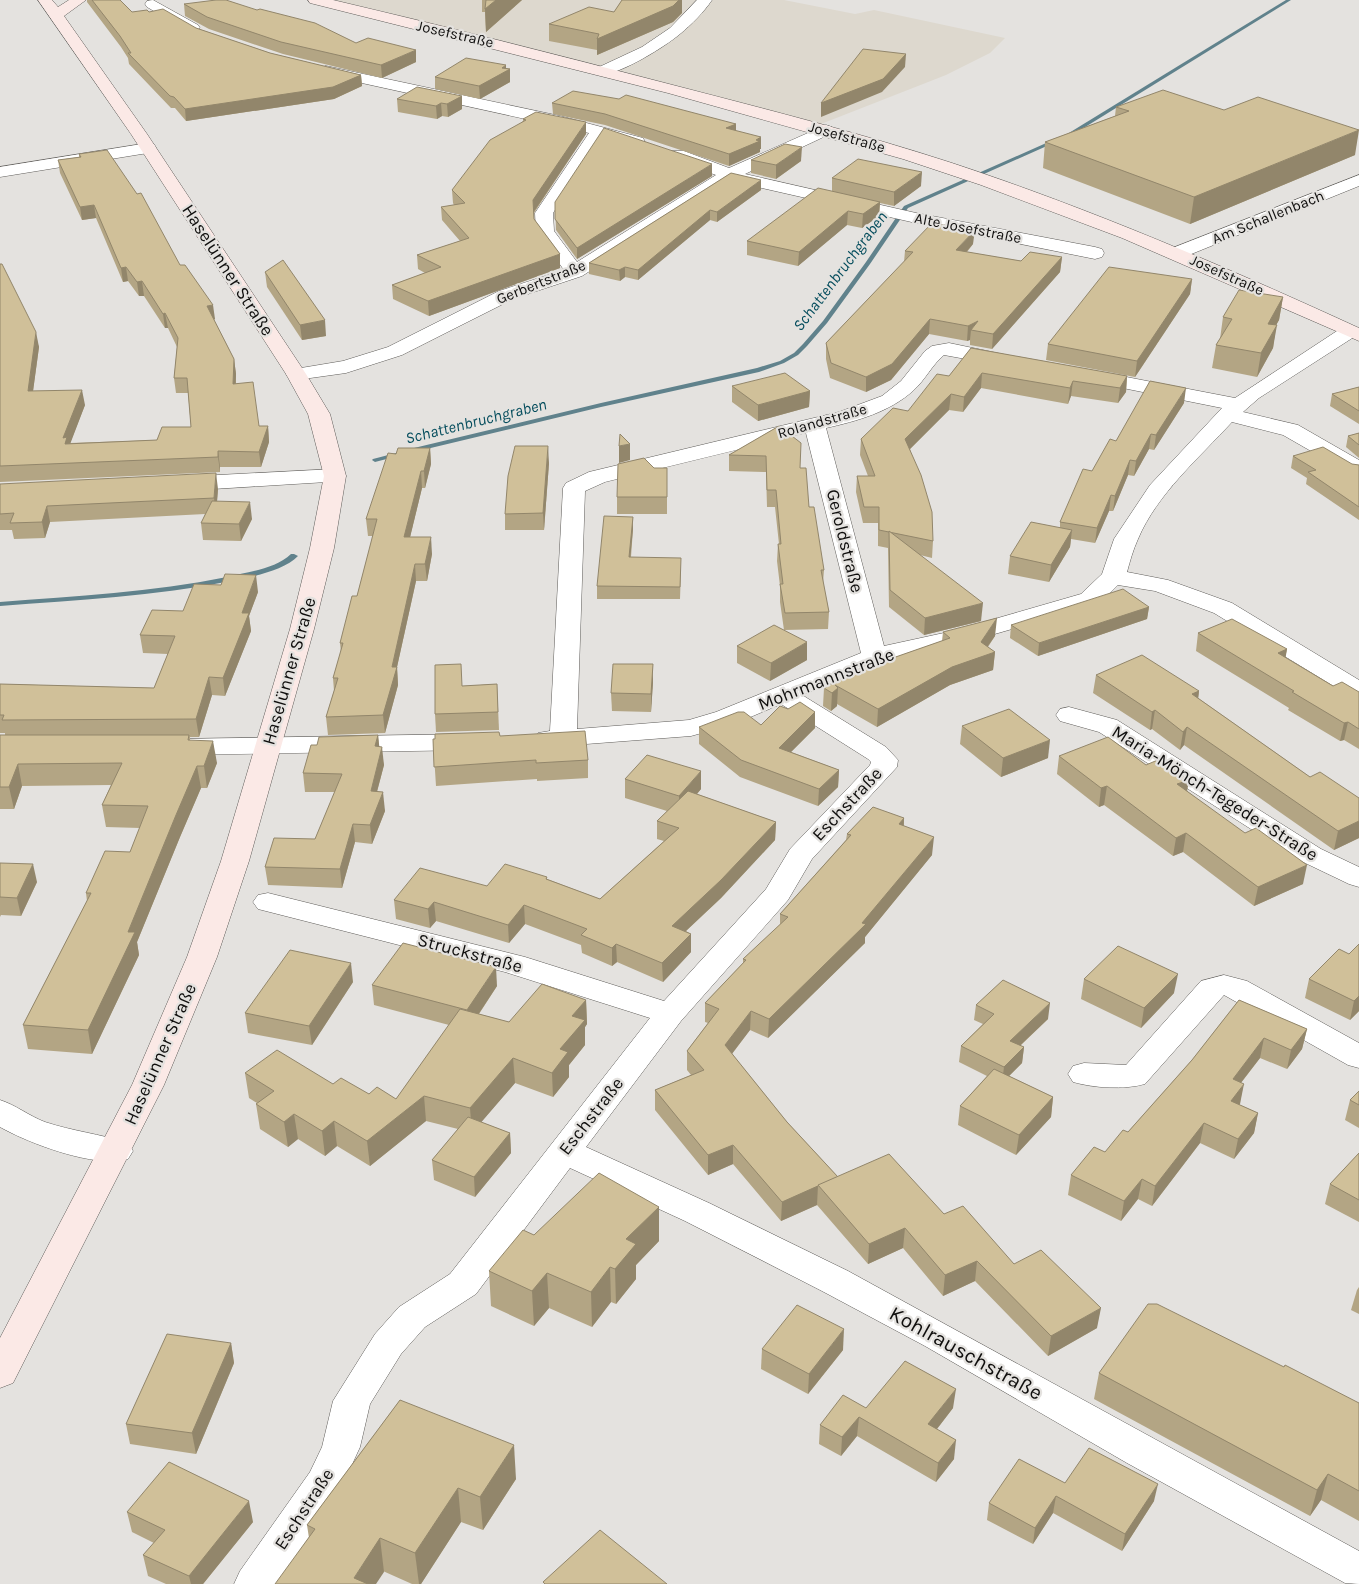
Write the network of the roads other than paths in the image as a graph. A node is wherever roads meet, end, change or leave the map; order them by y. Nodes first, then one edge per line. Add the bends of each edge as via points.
1 (45, 0) edge
2 (79, 0) edge
3 (315, 0) edge
4 (705, 0) edge
5 (152, 4) dead end
6 (56, 14) junction
7 (203, 34) edge
8 (313, 68) edge
9 (602, 71) junction
10 (599, 130) junction
11 (826, 130) junction
12 (148, 148) junction
13 (0, 172) edge
14 (728, 175) junction
15 (1359, 180) edge
16 (1177, 252) junction
17 (1095, 253) dead end
18 (575, 272) junction
19 (1355, 333) edge
20 (1026, 364) edge
21 (1072, 372) edge
22 (296, 374) junction
23 (1233, 410) junction
24 (815, 426) junction
25 (1359, 469) edge
26 (335, 476) junction
27 (164, 485) edge
28 (1113, 577) junction
29 (874, 656) junction
30 (1359, 691) edge
31 (783, 694) junction
32 (1069, 715) dead end
33 (563, 738) junction
34 (524, 740) edge
35 (494, 741) edge
36 (149, 747) edge
37 (268, 747) junction
38 (1359, 878) edge
39 (268, 902) dead end
40 (670, 1014) junction
41 (1359, 1057) edge
42 (1084, 1074) dead end
43 (0, 1112) edge
44 (116, 1151) junction
45 (564, 1151) junction
46 (0, 1373) edge
47 (1359, 1571) edge
48 (254, 1584) edge

1 - 6 street, Haselünner Straße
2 - 6 street
3 - 9 street, Josefstraße
4 - 9 street via 675,31 647,50
5 - 7 street
6 - 12 street, Haselünner Straße
8 - 10 street, Alte Josefstraße
9 - 11 street, Josefstraße
10 - 14 street, Alte Josefstraße
10 - 18 street via 544,213 545,231
11 - 14 street, Gerbertstraße
11 - 16 street, Josefstraße via 987,181
12 - 13 street
12 - 22 street, Haselünner Straße
14 - 17 street, Alte Josefstraße via 887,212
14 - 18 street, Gerbertstraße
15 - 16 street, Am Schallenbach
16 - 19 street, Josefstraße
18 - 22 street, Gerbertstraße via 506,295 395,351 346,367
19 - 23 street, Mohrmannstraße
20 - 24 street, Rolandstraße via 949,349 939,350 932,354 908,385 889,400 846,418
21 - 23 street
22 - 26 street, Haselünner Straße via 318,414
23 - 25 street via 1290,430
23 - 28 street, Mohrmannstraße via 1158,490 1139,516 1126,539
24 - 29 street, Geroldstraße
24 - 33 street, Rolandstraße via 597,477 574,488
26 - 27 street
26 - 37 street, Haselünner Straße via 322,548
28 - 29 street, Mohrmannstraße via 1090,598 958,637
28 - 30 street via 1160,585 1223,608
29 - 31 street, Mohrmannstraße
31 - 33 street, Mohrmannstraße via 691,728
31 - 40 street, Eschstraße via 886,760 800,855 778,894
32 - 38 street, Maria-Mönch-Tegeder-Straße via 1108,726 1311,855
33 - 34 street, Mohrmannstraße
35 - 37 street
36 - 37 street
37 - 44 street, Haselünner Straße via 226,891 202,957 148,1085
39 - 40 street, Struckstraße via 514,964
40 - 45 street, Eschstraße
41 - 42 street via 1236,988 1224,985 1212,988 1134,1076
43 - 44 street via 30,1130 68,1142
44 - 46 street, Haselünner Straße
45 - 47 street, Kohlrauschstraße via 697,1212 835,1281
45 - 48 street, Eschstraße via 462,1284 412,1317 388,1344 352,1401 341,1447 324,1483

